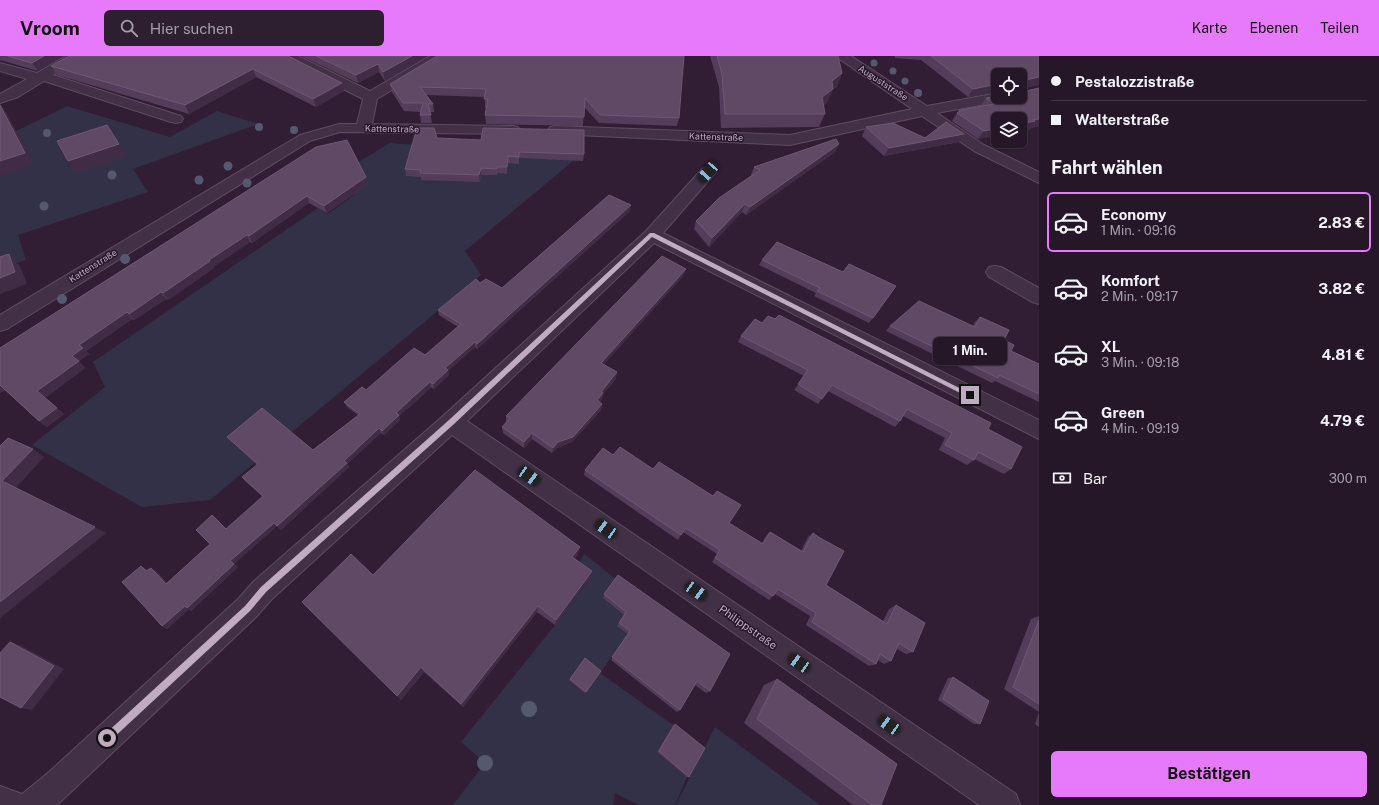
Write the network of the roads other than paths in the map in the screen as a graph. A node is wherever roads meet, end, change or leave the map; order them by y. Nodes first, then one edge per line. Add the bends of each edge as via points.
1 (75, 56) edge
2 (288, 56) edge
3 (439, 56) edge
4 (842, 56) edge
5 (0, 67) edge
6 (40, 77) junction
7 (370, 97) junction
8 (991, 99) edge
9 (0, 100) edge
10 (925, 110) junction
11 (176, 119) dead end
12 (364, 128) junction
13 (528, 130) edge
14 (544, 130) edge
15 (708, 172) dead end
16 (1039, 178) edge
17 (652, 235) junction
18 (995, 272) dead end
19 (1039, 297) edge
20 (0, 324) edge
21 (451, 422) junction
22 (1039, 430) edge
23 (0, 801) edge
24 (11, 805) edge
25 (33, 805) edge
26 (1005, 805) edge

1 - 6 street
2 - 7 street
3 - 7 street
4 - 10 street, Auguststraße
5 - 6 street
6 - 9 street
6 - 11 street
7 - 12 street
8 - 10 street, Kattenstraße
10 - 14 street, Kattenstraße via 790,140
10 - 16 street, Auguststraße via 979,148
12 - 13 street, Kattenstraße
12 - 20 street, Kattenstraße via 339,128 305,138
15 - 17 street
17 - 21 street
17 - 22 street
18 - 19 street
21 - 25 street via 263,590 247,608 60,783
21 - 26 street, Philippstraße
23 - 24 street

